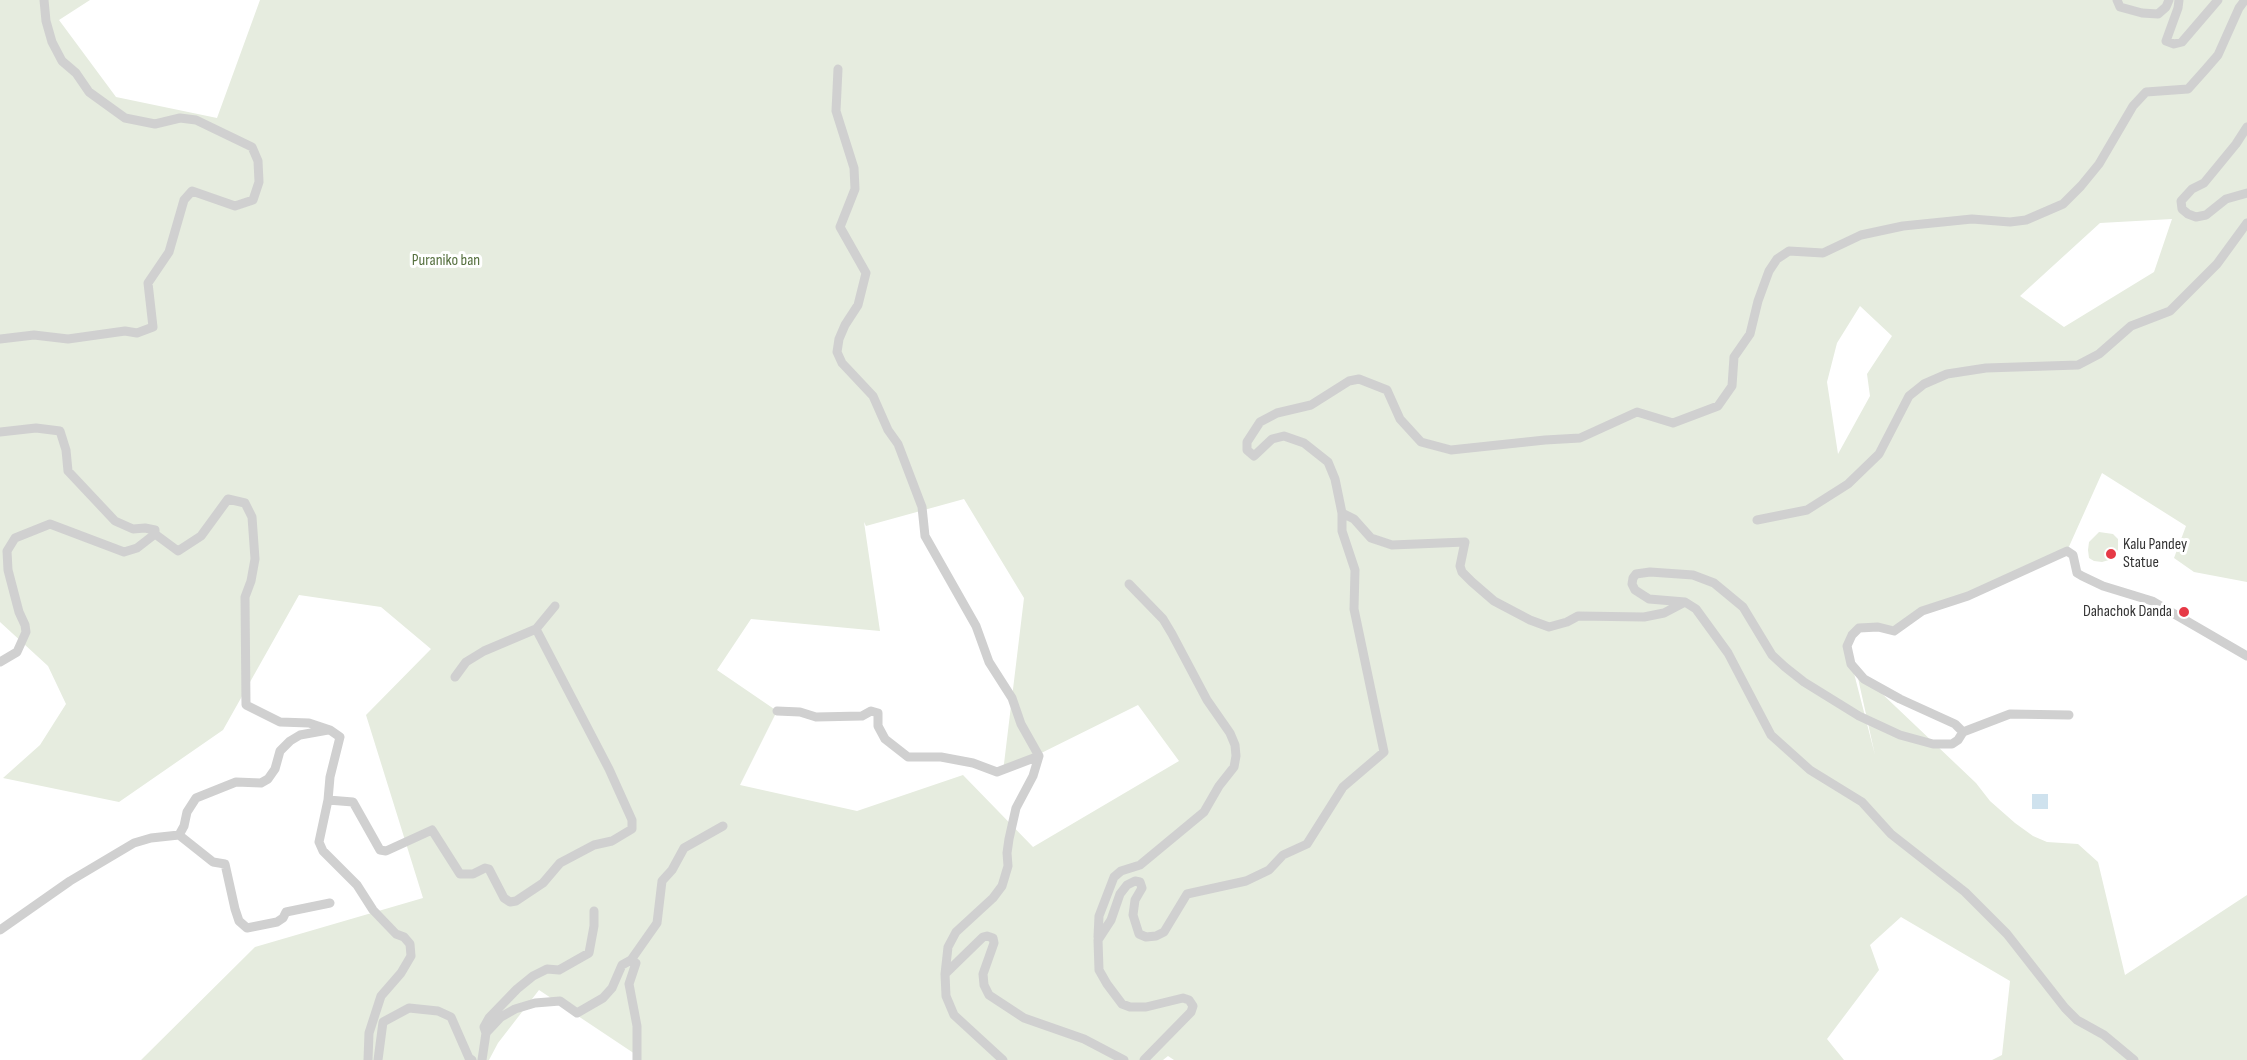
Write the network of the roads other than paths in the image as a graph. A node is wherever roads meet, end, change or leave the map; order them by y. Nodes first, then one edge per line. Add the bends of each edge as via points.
1 (44, 0) edge
2 (2117, 0) edge
3 (2169, 0) edge
4 (2179, 0) edge
5 (2218, 0) edge
6 (2245, 0) edge
7 (838, 69) dead end
8 (2247, 127) edge
9 (2247, 193) edge
10 (2247, 223) edge
11 (0, 339) edge
12 (0, 432) edge
13 (1342, 513) junction
14 (1757, 520) dead end
15 (155, 534) junction
16 (1128, 584) dead end
17 (1685, 602) junction
18 (555, 606) dead end
19 (536, 629) junction
20 (2247, 656) edge
21 (0, 662) edge
22 (455, 677) dead end
23 (777, 711) dead end
24 (2069, 715) dead end
25 (330, 730) junction
26 (1963, 732) junction
27 (1039, 756) junction
28 (328, 800) junction
29 (723, 826) dead end
30 (179, 835) junction
31 (330, 903) dead end
32 (594, 911) dead end
33 (0, 930) edge
34 (1098, 940) junction
35 (631, 960) junction
36 (945, 974) junction
37 (486, 1033) junction
38 (368, 1060) edge
39 (378, 1060) edge
40 (472, 1060) edge
41 (482, 1060) edge
42 (637, 1060) edge
43 (1003, 1060) edge
44 (1124, 1060) edge
45 (1144, 1060) edge
46 (2134, 1060) edge

1 - 11 street via 52,42 62,61 89,92 125,118 155,124 180,118 196,120 252,147 258,160 259,182 253,200 235,206 192,191 184,200 169,252 148,283 153,327 137,333 125,331 68,339 34,335
2 - 3 street via 2120,6 2158,14
4 - 5 street via 2166,41 2174,44 2182,42
6 - 13 street via 2218,55 2205,70 2188,89 2146,92 2133,106 2099,164 2063,204 2026,220 1972,219 1903,226 1861,235 1822,253 1789,251 1777,259 1758,301 1750,334 1734,357 1732,386 1718,406 1673,423 1637,412 1580,438 1451,450 1422,442 1400,419 1387,390 1359,379 1349,381 1311,405 1277,413 1260,422 1247,442 1247,450 1254,456 1272,439 1284,436 1304,443 1328,462
7 - 27 street via 836,111 854,168 855,189 840,227 866,273 858,305 839,339 837,352 842,363 873,396 898,444 922,507 925,536 976,627 989,662 1012,698
8 - 9 street via 2204,183 2181,201 2182,209 2196,217 2206,215 2226,199
10 - 14 street via 2217,264 2170,311 2131,326 2099,354 2078,365 1986,368 1947,374 1924,384 1909,396 1880,454 1848,484 1807,510
12 - 15 street via 36,428 60,431 68,471 115,521 133,529 155,530
13 - 17 street via 1354,519 1371,538 1392,545 1465,542 1462,572 1494,601 1549,627 1578,616 1644,617 1664,613
13 - 34 street via 1342,531 1355,570 1354,609 1384,752 1343,787 1307,844 1283,855 1269,870 1246,881 1187,894 1164,932 1146,937 1139,934 1133,915 1142,888 1140,882 1134,881 1120,894 1111,920
15 - 21 street via 137,548 124,552 50,524 15,538 7,551 8,570 26,632 17,652
15 - 25 street via 178,552 201,536 228,499 245,503 252,517 255,559 245,597 246,705 280,722 309,723
16 - 34 street via 1172,633 1207,700 1230,734 1236,756 1234,767 1204,812 1140,865 1114,877 1099,916
17 - 26 street via 1649,599 1635,590 1633,578 1650,572 1704,578 1743,607 1772,655 1785,667 1859,716 1900,735 1933,744 1952,744
17 - 46 street via 1696,609 1728,653 1771,735 1810,770 1862,802 1892,834 1965,892 2007,934 2077,1020 2104,1035
18 - 19 street
19 - 22 street via 484,651 466,662
19 - 28 street via 609,769 632,820 632,829 560,863 543,883 510,902 489,869 459,874 432,830 386,851 380,850 352,802
20 - 26 street via 2152,601 2082,576 2077,573 2073,555 2067,551 1968,596 1922,611 1894,632 1878,627 1859,628 1852,635 1847,646 1851,664 1864,679 1955,724
23 - 27 street via 816,717 878,713 878,726 885,739 908,757 941,757 997,772
24 - 26 street via 2010,714
25 - 28 street via 340,737
25 - 30 street via 300,735 290,741 280,751 275,769 261,783 236,782 196,798 186,812
27 - 36 street via 1016,808 1002,886 957,932 948,947
28 - 38 street via 320,842 323,851 357,885 396,934 410,944 411,956 381,996 369,1033
29 - 35 street via 684,848 662,881 657,923
30 - 31 street via 213,862 225,864 239,921 247,928 277,922 286,912
30 - 33 street via 151,838 126,848
32 - 37 street via 589,953 559,970 547,969 533,976 489,1018 484,1027
34 - 45 street via 1100,970 1122,1004 1146,1007 1183,998 1193,1006
35 - 37 street via 622,965 603,998 577,1013 560,1001 535,1004 501,1017
35 - 42 street via 636,963 629,984 637,1026
36 - 43 street via 946,996 954,1015
36 - 44 street via 983,938 993,938 983,974 989,995 1024,1018 1084,1039
37 - 41 street
39 - 40 street via 383,1022 409,1008 438,1011 452,1017

